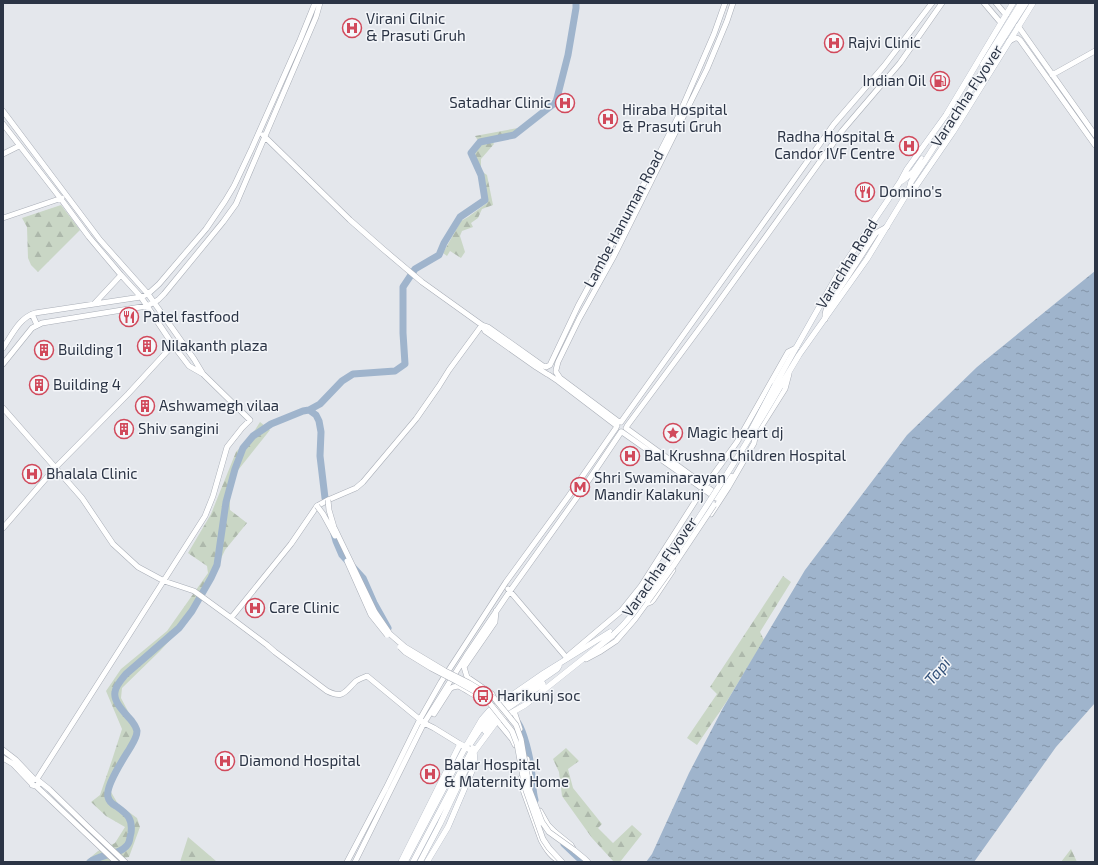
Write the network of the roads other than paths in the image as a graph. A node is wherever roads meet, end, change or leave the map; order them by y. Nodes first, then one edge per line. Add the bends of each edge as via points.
1 (315, 3) edge
2 (320, 3) edge
3 (725, 3) edge
4 (733, 3) edge
5 (932, 3) edge
6 (942, 3) edge
7 (984, 3) edge
8 (996, 3) edge
9 (1014, 3) edge
10 (1021, 3) edge
11 (1026, 3) edge
12 (1033, 3) edge
13 (1001, 9) junction
14 (994, 15) junction
15 (1006, 15) junction
16 (1001, 23) junction
17 (1018, 26) junction
18 (1025, 36) junction
19 (1020, 40) junction
20 (1009, 41) junction
21 (1095, 51) edge
22 (977, 63) junction
23 (991, 72) junction
24 (1052, 75) junction
25 (280, 93) junction
26 (1067, 96) junction
27 (3, 112) edge
28 (3, 124) edge
29 (1095, 130) edge
30 (258, 133) junction
31 (1095, 135) edge
32 (265, 136) junction
33 (1095, 145) edge
34 (19, 146) junction
35 (3, 154) edge
36 (924, 160) junction
37 (900, 182) junction
38 (909, 190) junction
39 (66, 195) junction
40 (61, 199) junction
41 (3, 218) edge
42 (753, 238) junction
43 (761, 244) junction
44 (121, 275) junction
45 (148, 294) junction
46 (141, 297) junction
47 (154, 302) junction
48 (94, 304) junction
49 (147, 306) junction
50 (32, 314) junction
51 (37, 325) junction
52 (482, 325) junction
53 (173, 345) junction
54 (3, 348) edge
55 (796, 348) junction
56 (3, 364) edge
57 (548, 366) junction
58 (556, 371) junction
59 (790, 371) junction
60 (203, 374) junction
61 (548, 375) junction
62 (778, 386) junction
63 (3, 408) edge
64 (618, 425) junction
65 (624, 430) junction
66 (755, 437) junction
67 (55, 468) junction
68 (575, 488) junction
69 (704, 488) junction
70 (580, 492) junction
71 (718, 497) junction
72 (328, 500) junction
73 (317, 506) junction
74 (3, 528) edge
75 (664, 550) junction
76 (679, 561) junction
77 (164, 581) junction
78 (505, 585) junction
79 (510, 591) junction
80 (647, 602) junction
81 (496, 611) junction
82 (231, 618) junction
83 (611, 633) junction
84 (563, 660) junction
85 (576, 664) junction
86 (565, 673) junction
87 (494, 698) junction
88 (488, 701) junction
89 (514, 711) junction
90 (497, 721) junction
91 (425, 722) junction
92 (467, 749) junction
93 (3, 750) edge
94 (3, 758) edge
95 (35, 782) junction
96 (574, 850) junction
97 (116, 862) edge
98 (126, 862) edge
99 (347, 862) edge
100 (355, 862) edge
101 (401, 862) edge
102 (405, 862) edge
103 (409, 862) edge
104 (413, 862) edge
105 (420, 862) edge
106 (427, 862) edge
107 (562, 862) edge
108 (588, 862) edge

1 - 25 street
2 - 25 street via 316,17
3 - 57 street, Lambe Hanuman Road via 678,117
4 - 58 street via 707,69 614,256 579,320
5 - 42 street via 884,66 834,124
6 - 43 street via 900,63 842,132
7 - 14 street
8 - 13 street
9 - 15 main road
10 - 36 main road, Varachha Flyover, bridge
11 - 36 main road, Varachha Flyover, bridge
12 - 17 main road
13 - 14 street via 1001,13
13 - 15 street
14 - 16 street
15 - 16 main road
16 - 22 main road
17 - 18 street
17 - 20 main road
18 - 19 street
18 - 24 street
19 - 20 street via 1017,38
19 - 33 street
20 - 23 main road
21 - 24 street
22 - 23 main road via 980,72
22 - 37 main road via 946,115
23 - 38 main road via 937,157 916,186
24 - 26 street
25 - 30 street
25 - 32 street
26 - 29 street via 1075,102
26 - 31 street
27 - 39 street
28 - 34 street
30 - 32 street
30 - 45 street via 234,186 215,217
32 - 47 street via 236,204 164,294
32 - 52 street via 350,220 422,282
34 - 35 street
34 - 40 street
36 - 37 main road, Varachha Flyover
36 - 38 main road, Varachha Flyover
37 - 55 main road, Varachha Road via 839,272
38 - 59 main road, Varachha Flyover via 867,259
39 - 40 street
39 - 45 street via 100,240
40 - 41 street
40 - 44 street
42 - 43 street
42 - 64 street
43 - 65 street
44 - 46 street
44 - 48 street
45 - 46 street
45 - 47 street
46 - 48 street
46 - 49 street
47 - 49 street
47 - 60 street
48 - 50 street
49 - 51 street
49 - 53 street
50 - 51 street
50 - 54 street via 23,319
51 - 56 street
52 - 57 street via 542,366
52 - 61 street via 485,331
52 - 72 street via 421,412 362,482 356,488
53 - 60 street via 189,366
53 - 67 street
55 - 62 main road, Varachha Flyover
55 - 69 street via 788,352 737,442
57 - 58 street via 553,366
57 - 61 street
58 - 61 street
58 - 64 street via 560,378
59 - 62 main road, Varachha Flyover
59 - 66 street via 785,389
60 - 77 street via 250,420 227,447 205,516
61 - 64 street
62 - 83 main road, Varachha Flyover, bridge via 747,443 668,565 631,617
63 - 67 street
64 - 65 street via 619,431
64 - 65 street via 625,424
64 - 68 street
65 - 69 street
65 - 70 street
66 - 71 street
66 - 76 street via 728,488
67 - 74 street
67 - 77 street via 82,498 113,544 138,567
68 - 70 street
68 - 78 street
69 - 71 street
69 - 75 street
70 - 79 street
71 - 80 street, bridge
72 - 73 street
72 - 87 street, bridge via 337,534 375,612 390,634 405,647
73 - 82 street via 291,544
73 - 88 street, bridge via 329,524 371,614 389,637 422,663
75 - 76 street
75 - 84 street via 621,611
76 - 80 street via 653,600
77 - 82 street via 194,591
77 - 95 street
78 - 79 street
78 - 91 street via 441,682
79 - 81 street
79 - 84 street
80 - 85 street via 616,641
81 - 87 street, bridge via 495,622 464,667 467,677
81 - 91 street
82 - 91 street via 327,691 342,694 356,681 367,676
83 - 84 main road, Varachha Flyover
83 - 85 main road, Varachha Flyover
84 - 92 main road via 557,669 490,715
84 - 92 main road via 489,711 482,719
85 - 86 main road, Varachha Flyover
86 - 89 main road, Varachha Flyover
86 - 92 main road via 558,672 496,716
87 - 96 street, bridge via 516,725 530,791 542,822 549,832
88 - 91 street, bridge via 485,702 462,687 453,687
88 - 107 street, bridge via 512,731 525,788 543,839
89 - 90 main road, Varachha Flyover
89 - 96 street, bridge via 532,789 542,815 548,825
90 - 92 main road
90 - 107 street, bridge via 516,746 523,790 544,847 557,861
91 - 92 street
91 - 99 street
91 - 100 street
92 - 101 main road
92 - 102 main road
92 - 103 main road
92 - 104 main road
92 - 105 main road via 440,824
92 - 106 main road via 475,764 448,827
93 - 95 street via 16,760
94 - 95 street
95 - 97 street
95 - 98 street via 49,789
96 - 108 street

